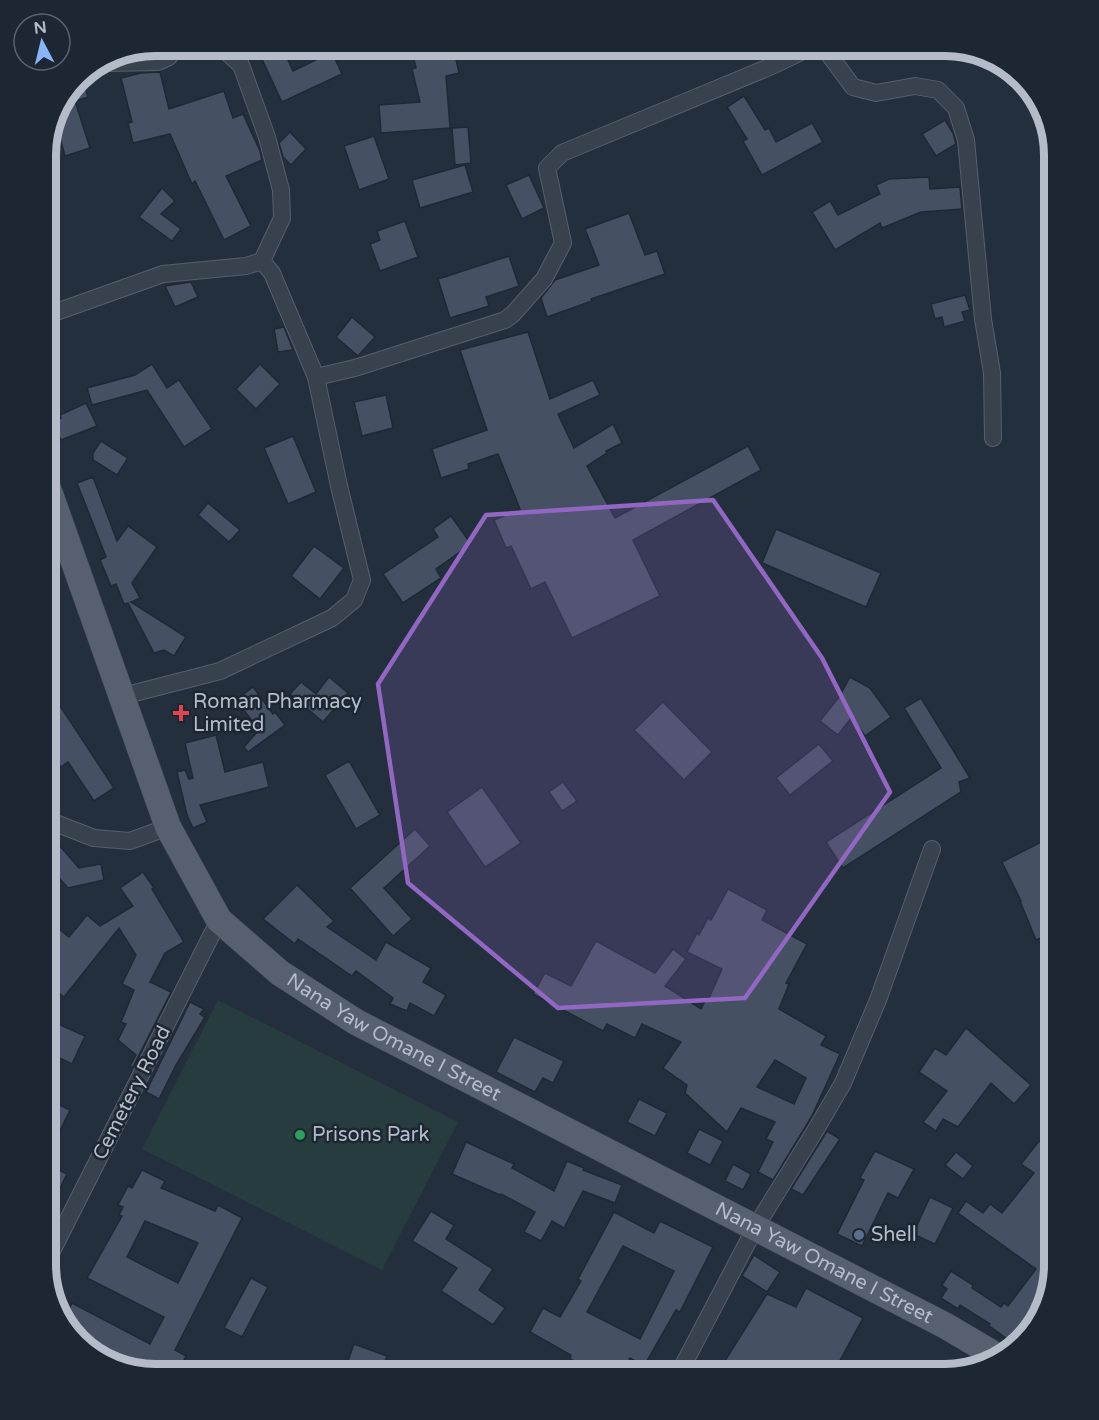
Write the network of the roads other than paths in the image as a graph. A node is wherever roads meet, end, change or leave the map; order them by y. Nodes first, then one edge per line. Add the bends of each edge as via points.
1 (170, 56) edge
2 (231, 56) edge
3 (793, 56) edge
4 (830, 56) edge
5 (117, 63) edge
6 (262, 261) junction
7 (56, 311) edge
8 (316, 377) junction
9 (993, 438) dead end
10 (56, 510) edge
11 (123, 696) junction
12 (56, 823) edge
13 (168, 827) junction
14 (932, 849) dead end
15 (219, 920) junction
16 (755, 1228) junction
17 (56, 1243) edge
18 (991, 1353) edge
19 (684, 1364) edge

1 - 5 street via 158,62
2 - 6 street via 241,65 267,136 281,190 282,218
3 - 8 street via 562,153 548,168 562,243 544,279 505,320 355,369
4 - 9 street via 854,87 876,93 915,86 938,90 956,108 966,140 982,319 993,373
6 - 7 street via 163,274
6 - 8 street via 272,273
8 - 11 street via 362,580 354,600 332,618 220,671
10 - 11 main road, Nana Yaw Omane I Street
11 - 13 main road, Nana Yaw Omane I Street
12 - 13 street via 94,838 130,842
13 - 15 main road, Nana Yaw Omane I Street
14 - 16 street via 878,1000 843,1083
15 - 16 main road, Nana Yaw Omane I Street via 280,973 356,1022
15 - 17 street, Cemetery Road
16 - 18 main road, Nana Yaw Omane I Street
16 - 19 street

